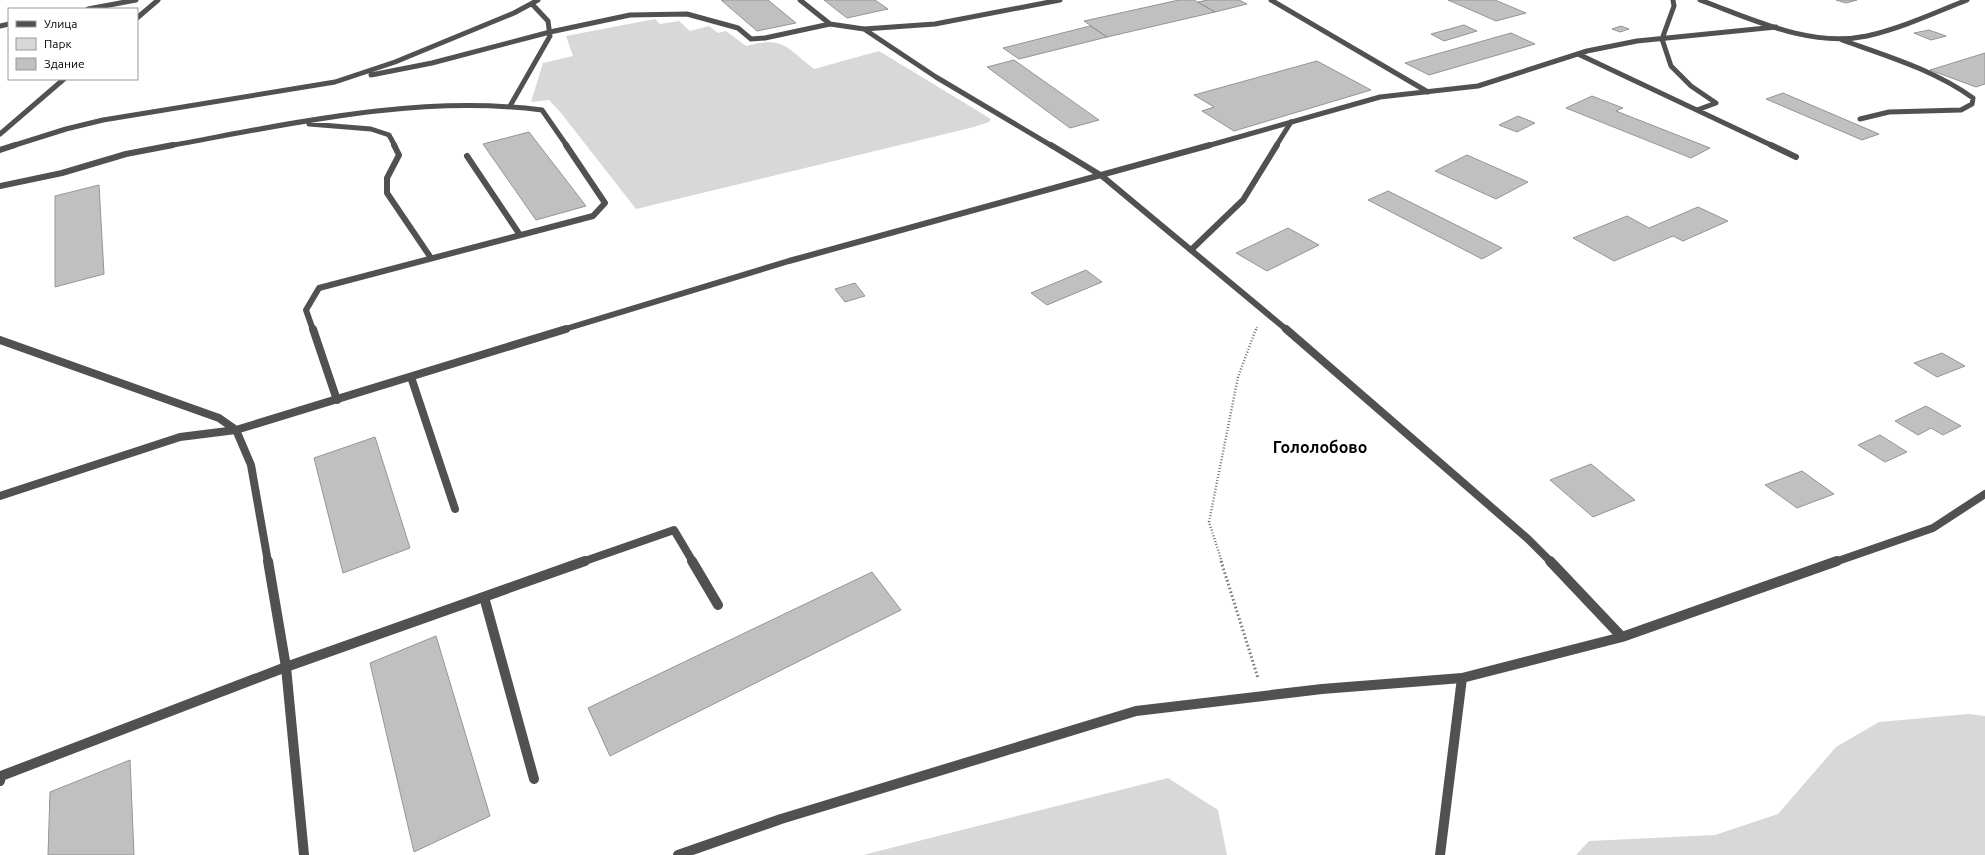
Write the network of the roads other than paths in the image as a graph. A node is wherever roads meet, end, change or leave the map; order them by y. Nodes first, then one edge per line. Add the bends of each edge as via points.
1 (136, 0) edge
2 (158, 0) edge
3 (538, 0) edge
4 (800, 0) edge
5 (1060, 0) edge
6 (1271, 0) edge
7 (1673, 0) edge
8 (1700, 0) edge
9 (1967, 0) edge
10 (532, 4) junction
11 (93, 8) edge
12 (138, 17) edge
13 (830, 24) junction
14 (1776, 28) junction
15 (864, 30) junction
16 (550, 32) junction
17 (1836, 38) junction
18 (1662, 39) junction
19 (1578, 54) junction
20 (63, 80) edge
21 (335, 82) junction
22 (1428, 92) junction
23 (510, 106) junction
24 (1697, 110) junction
25 (1860, 119) dead end
26 (1291, 122) junction
27 (294, 123) junction
28 (0, 134) edge
29 (0, 150) edge
30 (467, 156) dead end
31 (1796, 157) dead end
32 (1102, 176) junction
33 (0, 186) edge
34 (520, 235) junction
35 (1191, 250) junction
36 (431, 258) junction
37 (0, 340) edge
38 (411, 377) junction
39 (337, 400) junction
40 (236, 430) junction
41 (1985, 494) edge
42 (0, 496) edge
43 (455, 509) dead end
44 (484, 597) junction
45 (718, 605) dead end
46 (1622, 637) junction
47 (286, 667) junction
48 (1462, 678) junction
49 (534, 779) dead end
50 (0, 781) edge
51 (304, 855) edge
52 (678, 855) edge
53 (1440, 855) edge

1 - 11 street
2 - 12 street
3 - 10 street
4 - 13 street
5 - 15 street via 935,24
6 - 22 street
7 - 18 street via 1674,6
8 - 14 street
9 - 17 street via 1882,32 1852,38
10 - 16 street via 548,21
10 - 21 street via 395,62
13 - 15 street
13 - 16 street via 751,39 738,28 687,14 630,15
14 - 17 street
14 - 18 street
15 - 32 street via 936,77
16 - 21 street via 432,63
16 - 23 street
17 - 25 street via 1933,75 1960,88 1973,98 1972,104 1961,110 1889,112
18 - 19 street
18 - 24 street via 1671,66 1691,86 1716,103
19 - 22 street via 1478,86
19 - 24 street
20 - 28 street
21 - 29 street via 103,120
22 - 26 street via 1380,97
23 - 27 street via 437,106
23 - 34 street via 542,110 605,203 593,216
24 - 31 street
26 - 32 street
26 - 35 street via 1243,200
27 - 33 street via 126,154 62,173
27 - 36 street via 371,129 389,135 399,155 387,178 387,193
30 - 34 street
32 - 35 street
32 - 38 street via 789,262
34 - 36 street
35 - 46 street via 1528,538
36 - 39 street via 319,288 306,310
37 - 40 street via 218,418
38 - 39 street
38 - 43 street
39 - 40 street
40 - 42 street via 180,437
40 - 47 street via 251,465
41 - 46 street via 1933,528
44 - 45 street via 674,530
44 - 47 street
44 - 49 street
46 - 48 street
47 - 50 street via 0,776
47 - 51 street
48 - 52 street via 1322,689 1136,710 780,819
48 - 53 street

